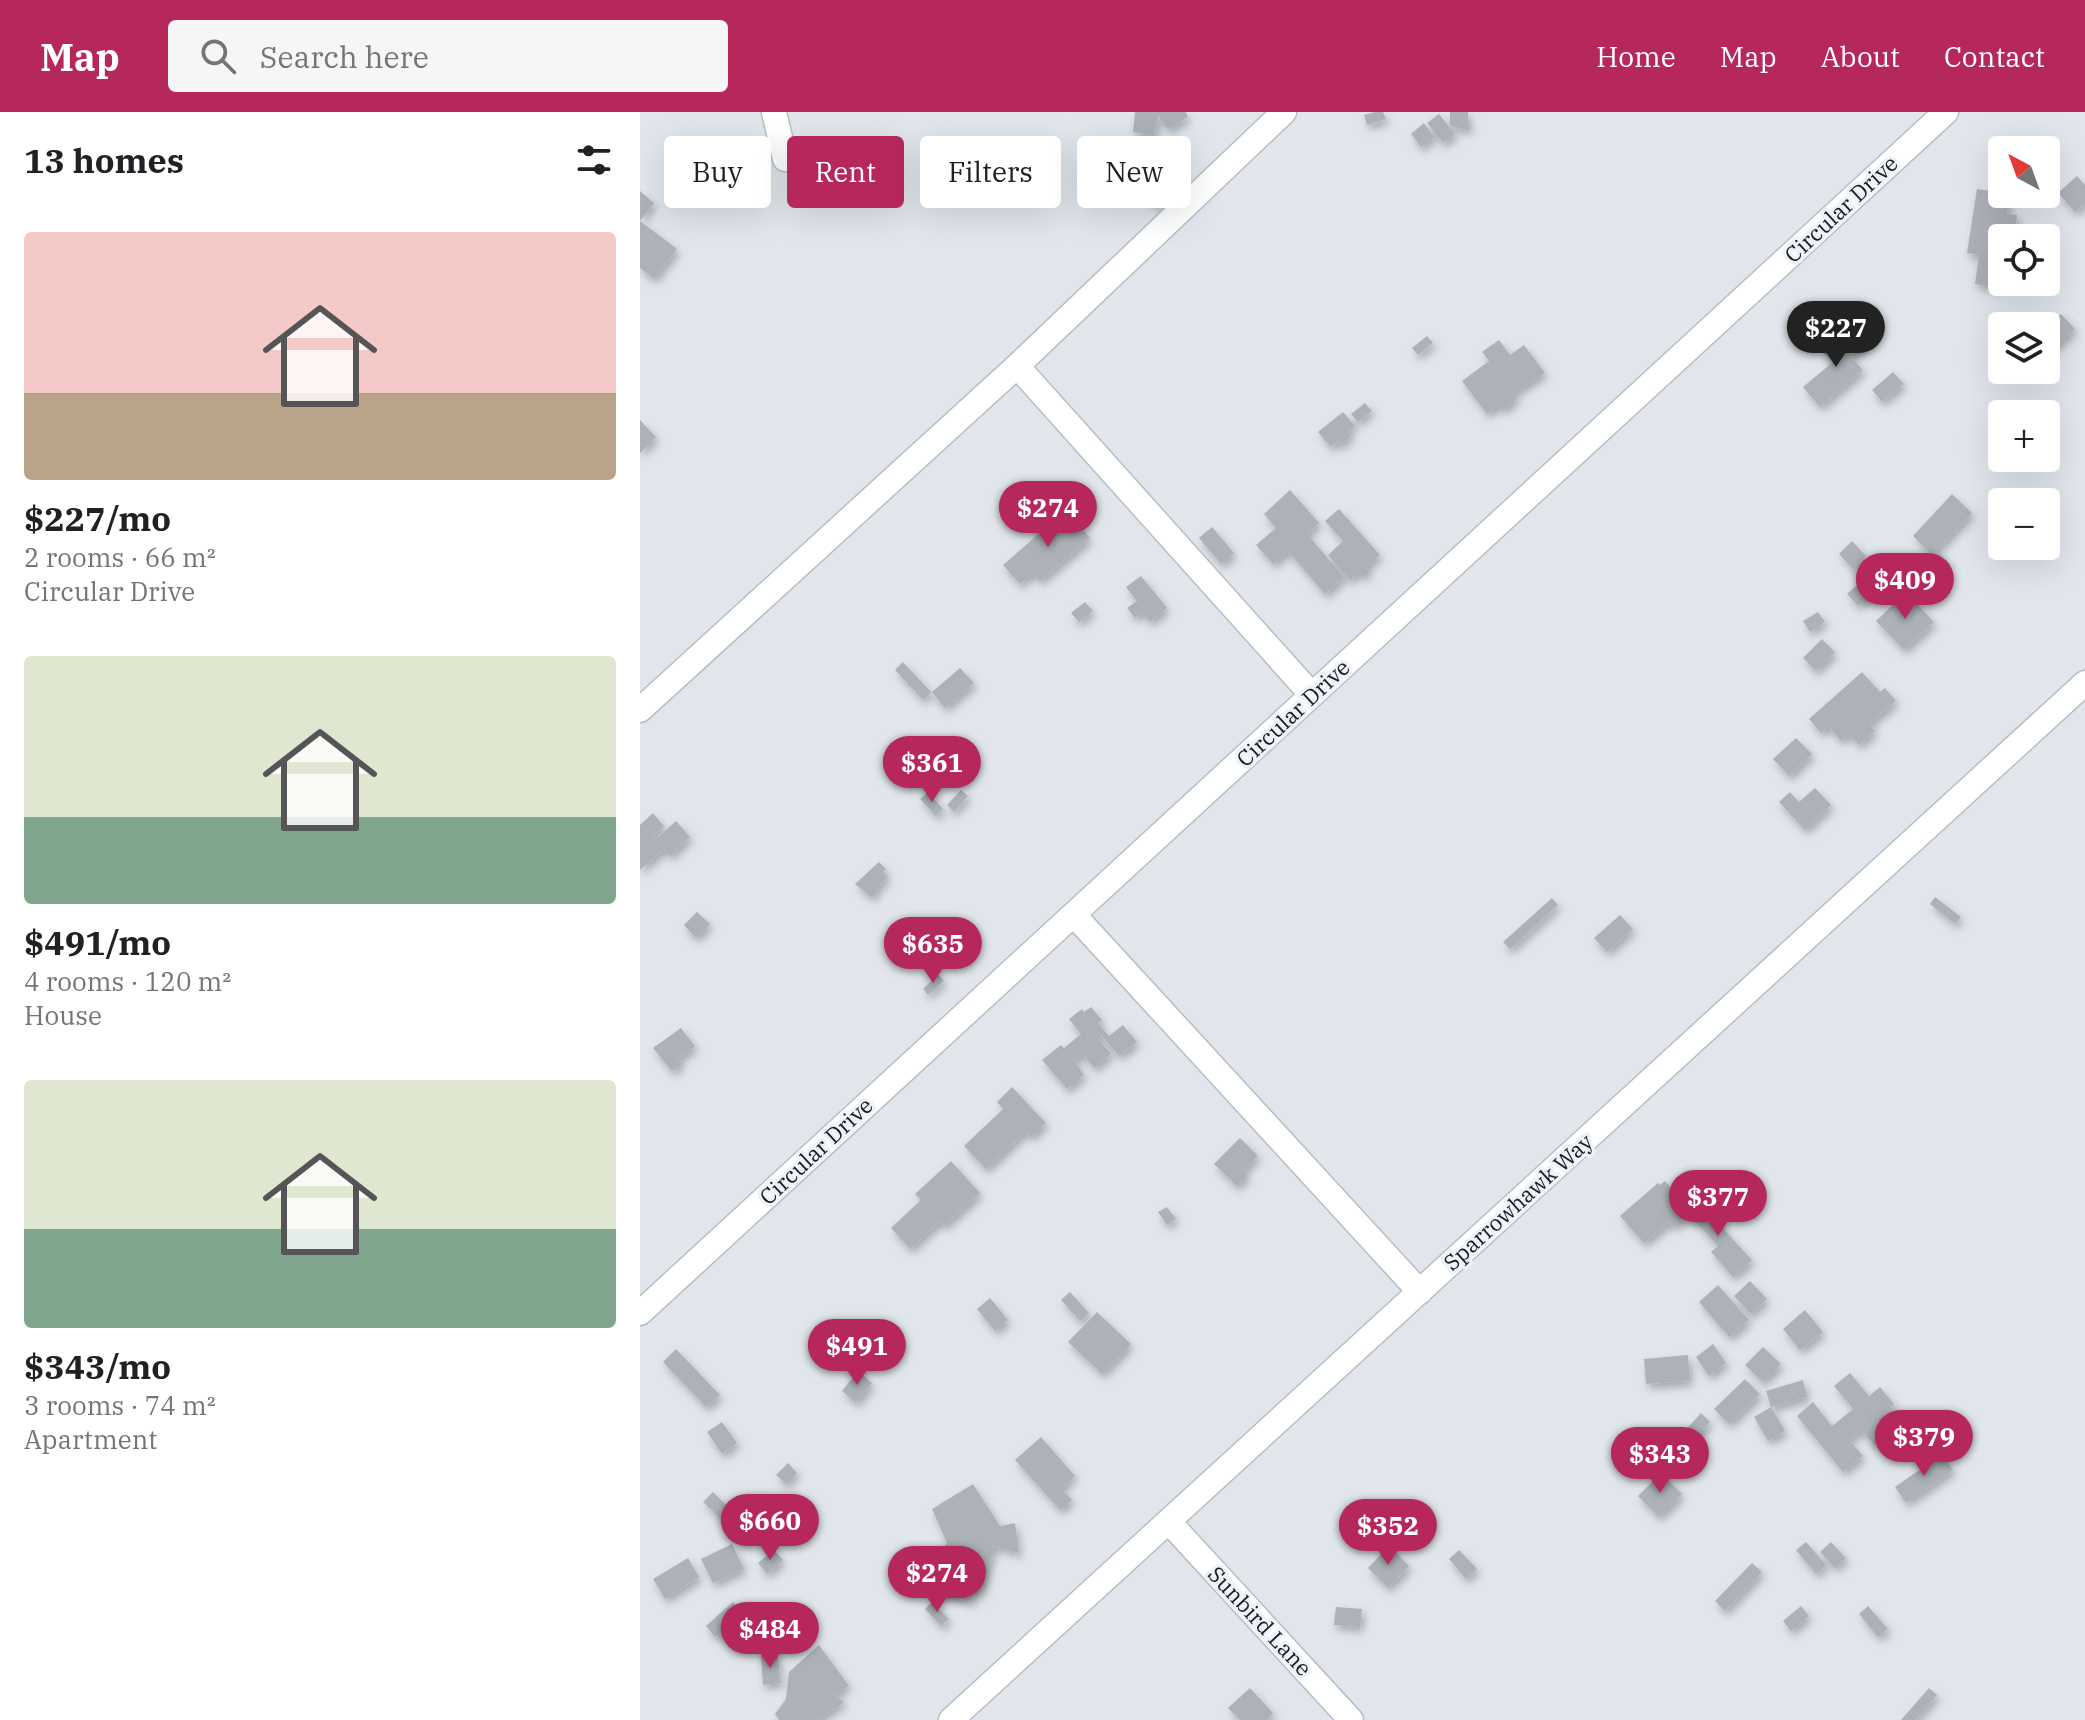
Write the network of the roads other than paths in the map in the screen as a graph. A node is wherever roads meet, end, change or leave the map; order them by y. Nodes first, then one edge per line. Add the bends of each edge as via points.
1 (774, 112) edge
2 (1284, 112) edge
3 (1946, 112) edge
4 (785, 159) dead end
5 (1017, 366) junction
6 (2085, 683) edge
7 (1312, 695) junction
8 (640, 710) edge
9 (1074, 915) junction
10 (1420, 1292) junction
11 (640, 1313) edge
12 (1169, 1522) junction
13 (951, 1720) edge
14 (1351, 1720) edge

1 - 4 street
2 - 5 street
3 - 7 street, Circular Drive
5 - 7 street
5 - 8 street
6 - 10 street, Sparrowhawk Way
7 - 9 street, Circular Drive
9 - 10 street
9 - 11 street, Circular Drive
10 - 12 street, Sparrowhawk Way
12 - 13 street, Sparrowhawk Way
12 - 14 street, Sunbird Lane

